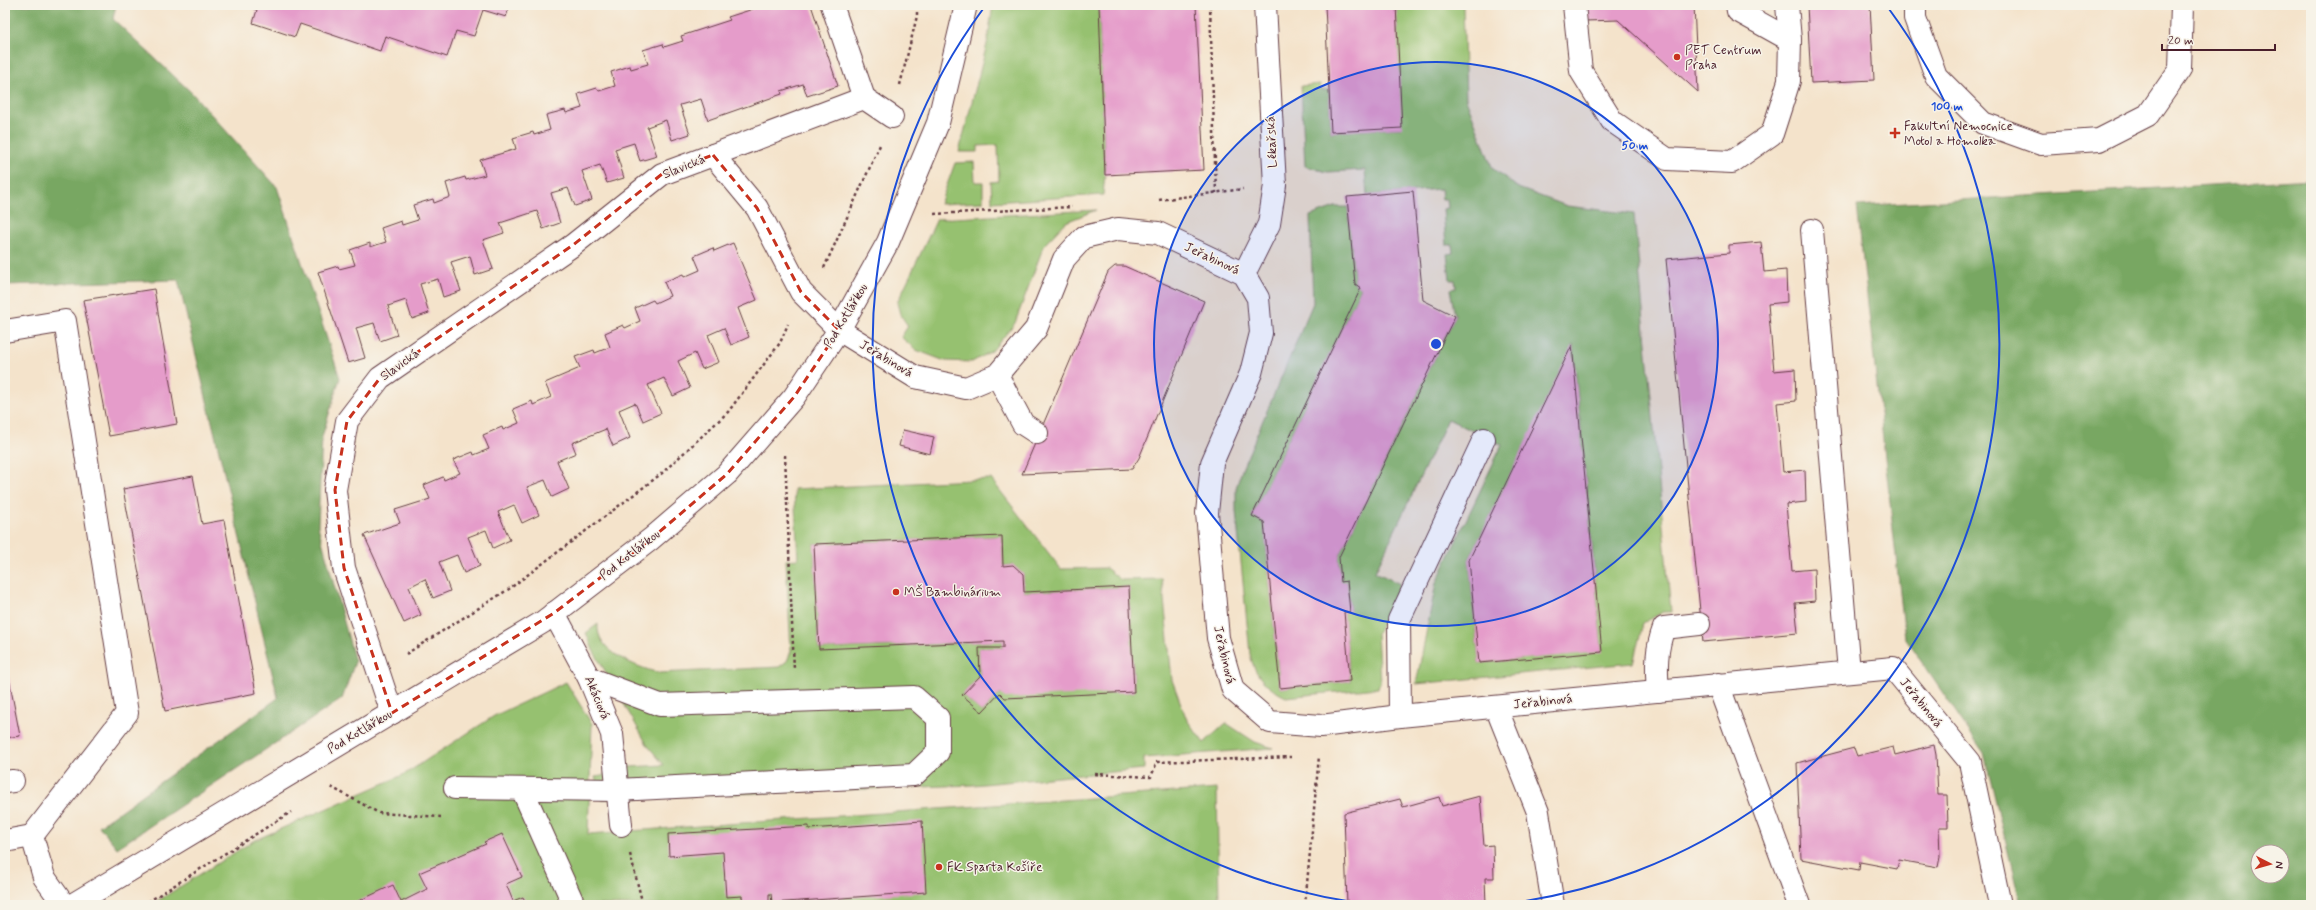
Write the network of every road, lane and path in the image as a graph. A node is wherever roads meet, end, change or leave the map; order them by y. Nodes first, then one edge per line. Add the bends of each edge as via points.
1 (832, 5) edge
2 (917, 5) edge
3 (966, 5) edge
4 (1210, 5) edge
5 (1265, 5) edge
6 (1574, 5) edge
7 (1737, 5) edge
8 (1787, 5) edge
9 (1915, 5) edge
10 (2182, 5) edge
11 (1790, 40) junction
12 (864, 98) junction
13 (892, 117) junction
14 (713, 155) junction
15 (1216, 193) dead end
16 (1812, 230) dead end
17 (1244, 274) junction
18 (801, 292) junction
19 (840, 330) junction
20 (5, 331) edge
21 (997, 376) junction
22 (1037, 433) dead end
23 (1484, 439) dead end
24 (785, 453) dead end
25 (779, 459) dead end
26 (554, 613) junction
27 (1699, 624) dead end
28 (378, 671) junction
29 (1849, 672) junction
30 (589, 678) junction
31 (1718, 684) junction
32 (1658, 691) junction
33 (1496, 707) junction
34 (392, 713) junction
35 (1400, 716) junction
36 (1321, 726) junction
37 (1311, 756) dead end
38 (1318, 756) junction
39 (1296, 757) dead end
40 (1095, 774) dead end
41 (337, 783) dead end
42 (331, 787) junction
43 (455, 788) dead end
44 (522, 789) junction
45 (617, 790) junction
46 (324, 791) dead end
47 (297, 808) dead end
48 (448, 817) dead end
49 (621, 825) joint
50 (32, 836) junction
51 (5, 841) edge
52 (64, 905) edge
53 (72, 905) edge
54 (142, 905) edge
55 (574, 905) edge
56 (643, 905) edge
57 (1305, 905) edge
58 (1552, 905) edge
59 (1799, 905) edge
60 (2000, 905) edge

1 - 12 street
2 - 13 path via 917,16
3 - 19 street, Pod Kotlářkou via 938,123 888,242
4 - 15 path
5 - 17 street, Lékařská via 1274,185 1269,224
6 - 11 street via 1581,71 1612,121 1667,160 1732,162 1772,134 1789,81
7 - 11 street via 1738,11
8 - 11 street
9 - 10 street via 1915,18 1936,76 1983,123 2041,144 2099,140 2148,115 2180,69
12 - 13 street
12 - 14 street, Slavická
13 - 18 path via 818,280
14 - 18 street, Slavická via 757,208
14 - 28 street, Slavická via 662,174 573,245 380,378 347,421 336,490 344,568
16 - 29 street
17 - 21 street, Jeřabinová via 1158,233 1118,229 1084,237 1064,259 1036,329
17 - 36 street, Jeřabinová via 1258,298 1262,333 1251,373 1212,463 1207,513 1218,638 1233,690 1238,695 1270,722
18 - 19 street, Slavická
18 - 28 path via 780,343 728,412 661,474 509,589
19 - 21 street, Jeřabinová via 915,377 966,388
19 - 26 street, Pod Kotlářkou via 794,397 727,474 651,539
20 - 50 street via 65,321 127,713
21 - 22 street via 1023,424
23 - 35 street via 1399,620
24 - 25 path
26 - 30 street, Akáciová
26 - 34 street, Pod Kotlářkou
27 - 32 street via 1664,628 1657,651
28 - 34 street, Slavická
29 - 31 street, Jeřabinová
29 - 60 street, Jeřabinová via 1893,668 1970,762
30 - 45 street, Akáciová via 612,734
30 - 45 street via 660,705 914,696 938,718 938,752 914,775
31 - 32 street, Jeřabinová
31 - 59 street
32 - 33 street, Jeřabinová
33 - 35 street, Jeřabinová
33 - 58 street via 1538,812
34 - 53 street, Pod Kotlářkou
35 - 36 street, Jeřabinová
36 - 38 path
37 - 38 path
38 - 57 path
39 - 40 path via 1157,762 1151,777
41 - 42 path
42 - 46 path
42 - 48 path via 379,813
43 - 44 street
44 - 45 street
44 - 55 street
45 - 49 street, Akáciová
47 - 54 path
49 - 56 path
50 - 51 street
50 - 52 street via 44,877

